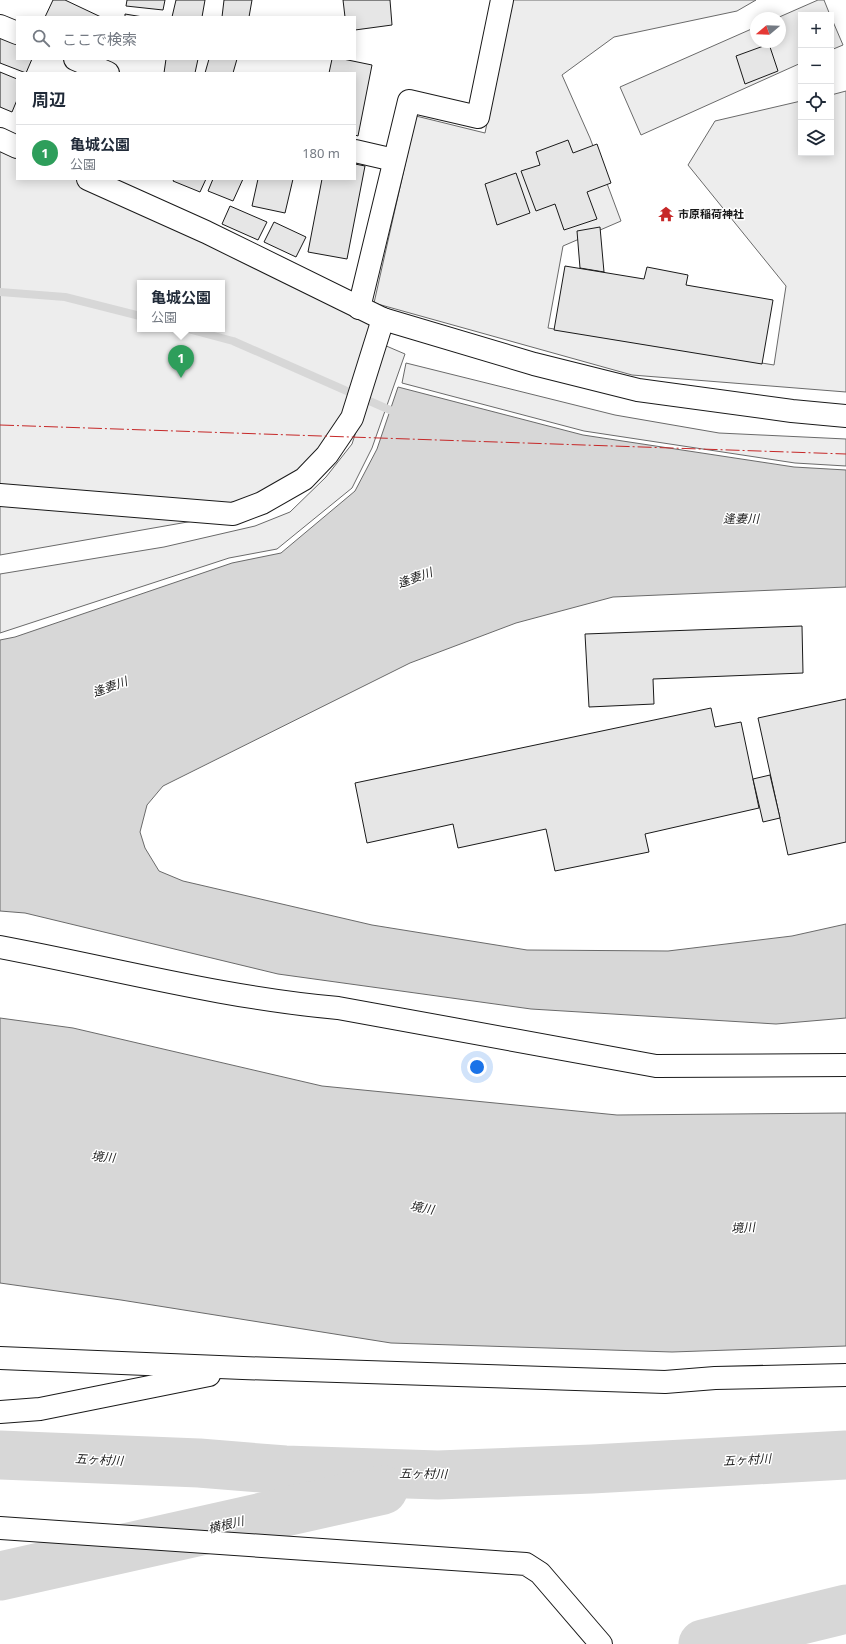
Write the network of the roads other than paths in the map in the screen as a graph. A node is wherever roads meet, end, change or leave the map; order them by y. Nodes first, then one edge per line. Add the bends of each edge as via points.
1 (502, 0) edge
2 (0, 26) edge
3 (16, 34) edge
4 (77, 60) edge
5 (106, 72) edge
6 (0, 139) edge
7 (16, 147) edge
8 (356, 152) edge
9 (394, 160) junction
10 (90, 180) edge
11 (359, 308) junction
12 (383, 318) junction
13 (846, 416) edge
14 (0, 495) edge
15 (0, 947) edge
16 (846, 1066) edge
17 (0, 1358) edge
18 (243, 1368) junction
19 (846, 1375) edge
20 (0, 1412) edge
21 (0, 1528) edge
22 (601, 1644) edge

1 - 9 street via 478,117 409,101
2 - 3 street
4 - 5 street
6 - 7 street
8 - 9 street
9 - 11 street
10 - 11 street via 206,232
11 - 12 street
12 - 13 street via 534,364 638,390
12 - 14 street via 352,418 327,455 304,479 262,503 233,514
15 - 16 street via 189,986 338,1008 656,1066
17 - 18 street
18 - 19 street via 665,1382 715,1378
18 - 20 street via 40,1409
21 - 22 street via 526,1564 540,1573

